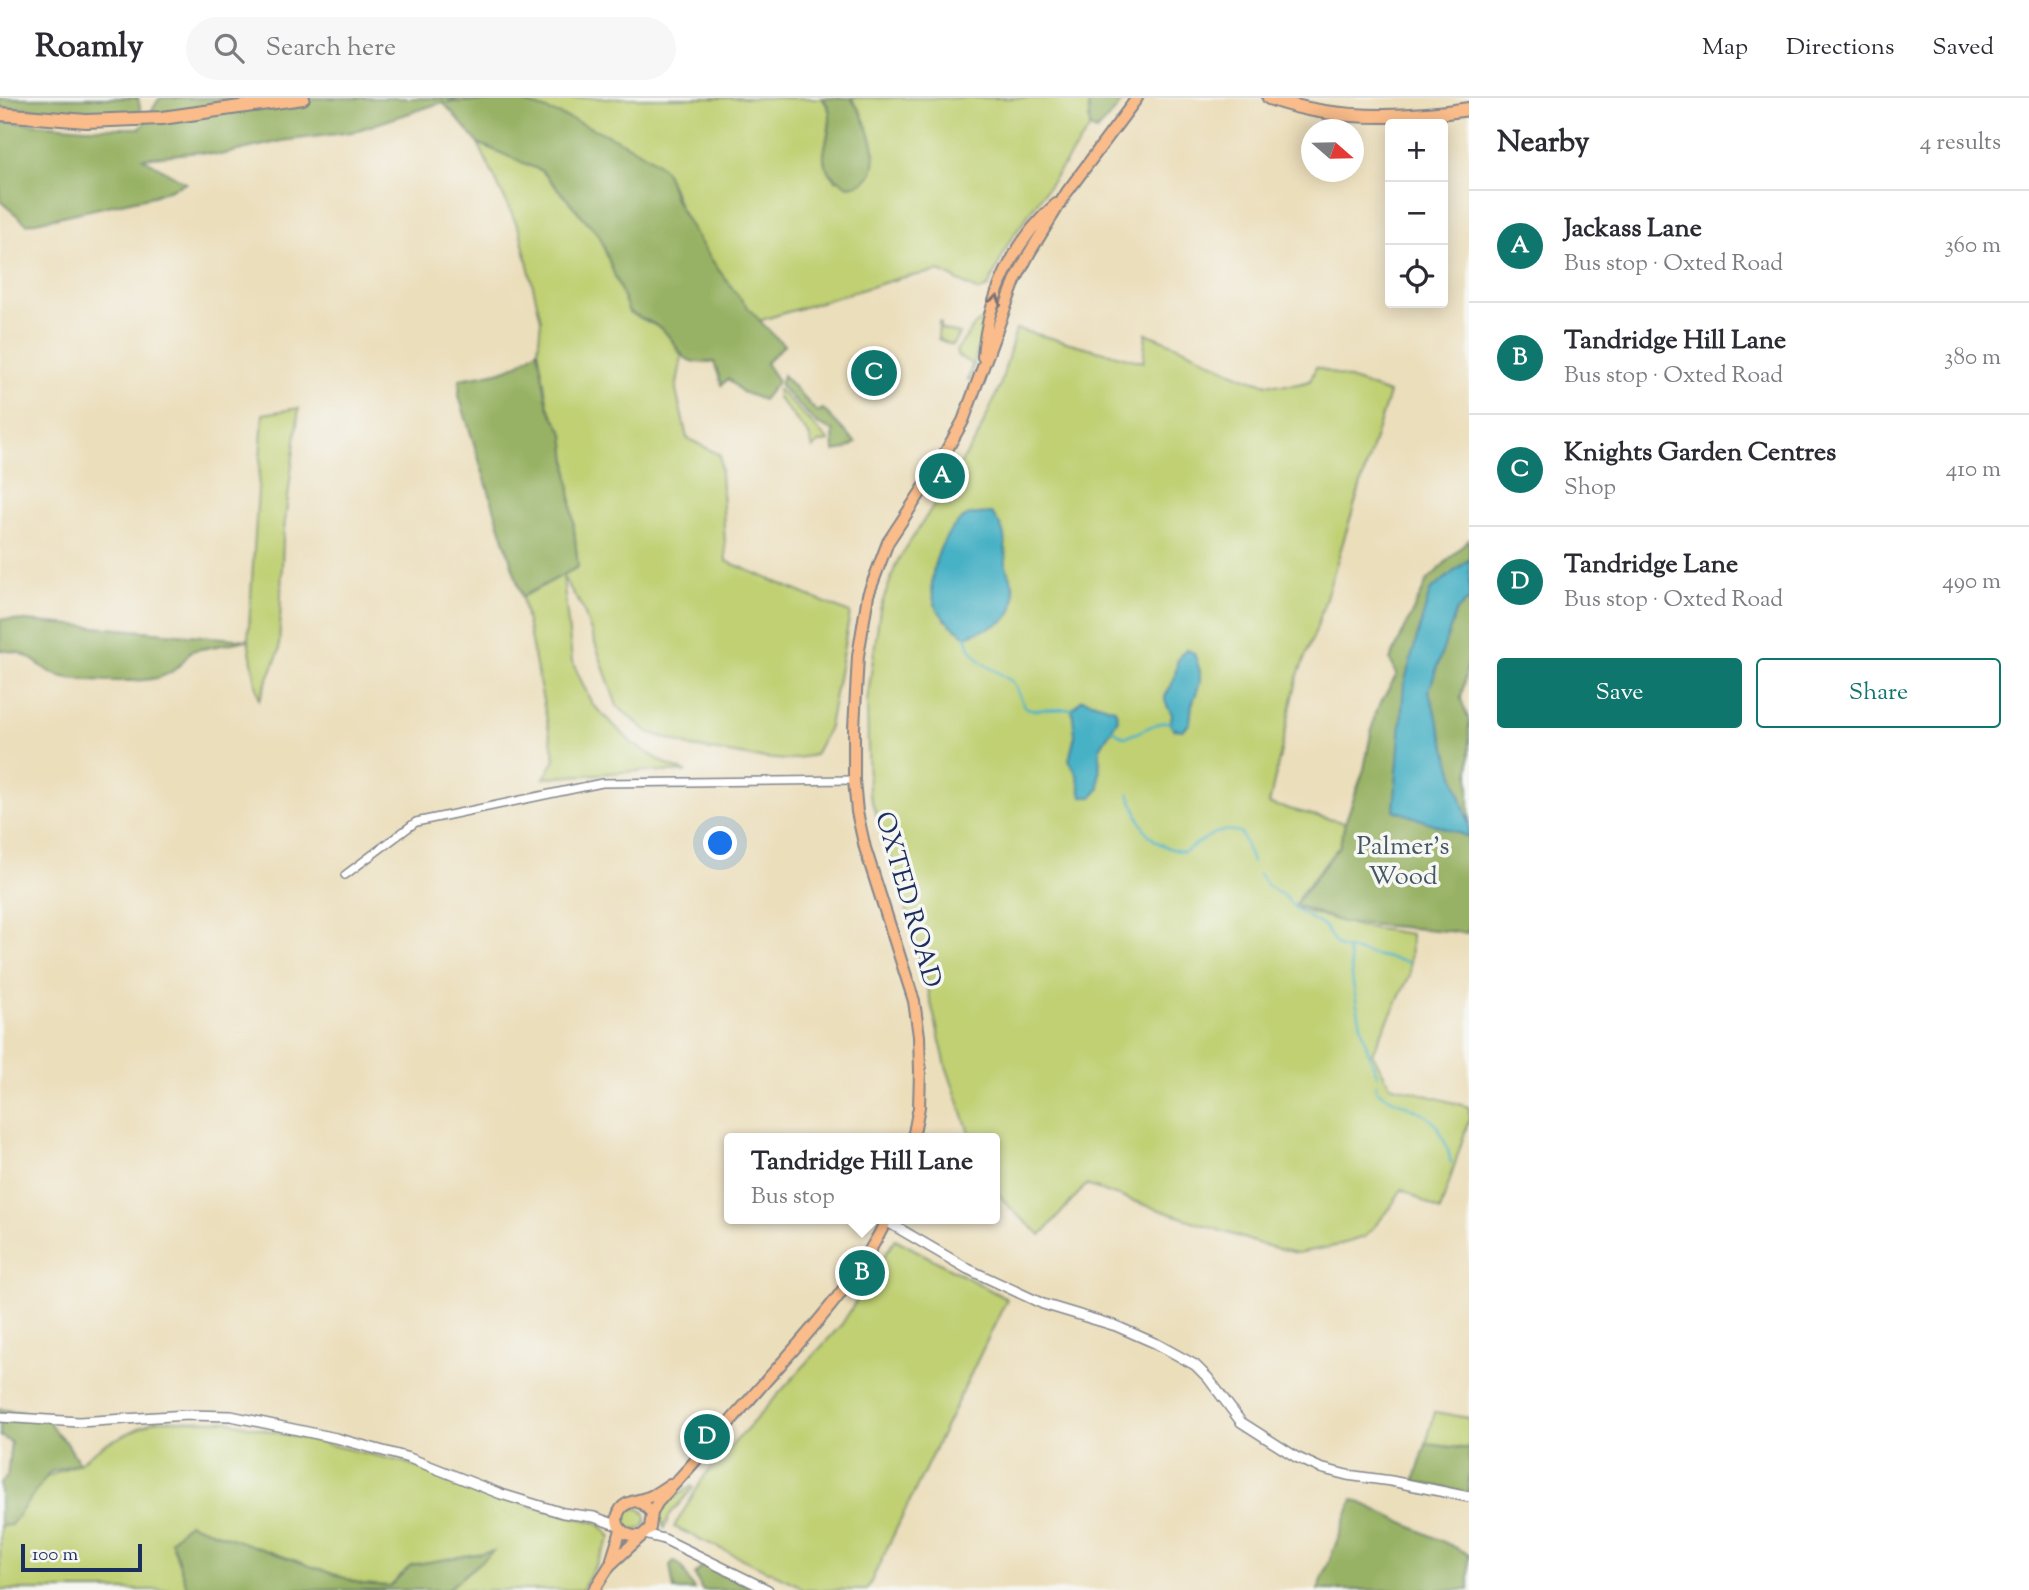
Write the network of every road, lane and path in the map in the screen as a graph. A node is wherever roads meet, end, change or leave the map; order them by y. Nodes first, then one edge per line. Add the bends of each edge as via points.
1 (303, 98) edge
2 (1136, 98) edge
3 (1269, 98) edge
4 (1469, 109) edge
5 (0, 114) edge
6 (854, 780) junction
7 (345, 876) dead end
8 (914, 1133) edge
9 (884, 1224) edge
10 (893, 1224) edge
11 (0, 1417) edge
12 (681, 1477) junction
13 (1469, 1497) edge
14 (638, 1502) junction
15 (620, 1511) junction
16 (594, 1517) junction
17 (652, 1518) junction
18 (620, 1528) junction
19 (642, 1535) junction
20 (664, 1538) junction
21 (610, 1565) junction
22 (594, 1590) edge
23 (768, 1590) edge

1 - 5 highway via 162,118 86,121
2 - 6 main road, OXTED ROAD via 1063,198 1042,216 1016,252 991,315 982,366 963,421 888,542 871,585 859,656
3 - 4 highway via 1360,116 1421,116
6 - 7 street via 602,783 416,822
6 - 8 main road, OXTED ROAD via 865,848 914,1001 920,1070
9 - 12 main road via 838,1297
10 - 13 street via 968,1269 1043,1304 1116,1326 1195,1365 1241,1422 1308,1463 1347,1475
11 - 16 street via 79,1422 231,1416 408,1458 526,1502
12 - 14 main road
12 - 17 main road via 657,1503
14 - 15 main road
14 - 17 main road
15 - 16 street
15 - 18 main road
16 - 18 street
17 - 19 main road
17 - 20 street
18 - 19 main road via 625,1534
18 - 21 main road
19 - 20 street
19 - 21 main road
20 - 23 street
21 - 22 main road

